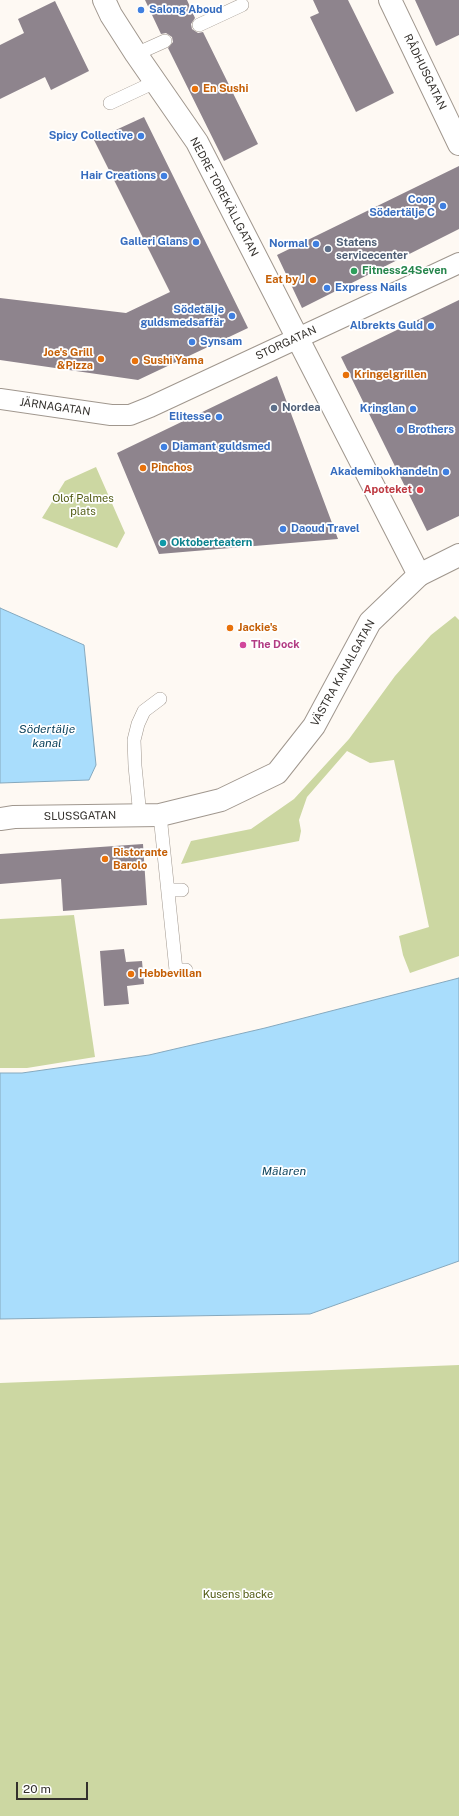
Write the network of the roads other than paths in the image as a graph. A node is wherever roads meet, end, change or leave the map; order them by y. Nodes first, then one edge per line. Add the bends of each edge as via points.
1 (104, 0) edge
2 (390, 0) edge
3 (242, 5) dead end
4 (199, 25) dead end
5 (165, 41) dead end
6 (136, 54) junction
7 (155, 82) junction
8 (110, 104) dead end
9 (459, 144) edge
10 (459, 263) edge
11 (297, 338) junction
12 (0, 399) edge
13 (111, 415) joint
14 (459, 555) edge
15 (419, 575) junction
16 (160, 700) dead end
17 (150, 815) junction
18 (0, 819) edge
19 (168, 890) junction
20 (182, 890) dead end
21 (186, 970) dead end

1 - 6 street, NEDRE TOREKÄLLGATAN via 111,16
2 - 9 street, RÅDHUSGATAN
3 - 4 lane
5 - 6 lane
6 - 7 street, NEDRE TOREKÄLLGATAN
7 - 8 lane
7 - 11 street, NEDRE TOREKÄLLGATAN via 197,142
10 - 11 street, STORGATAN
11 - 13 street, STORGATAN via 150,407 130,415
11 - 15 street, NEDRE TOREKÄLLGATAN
12 - 13 street, JÄRNAGATAN
14 - 15 street, VÄSTRA KANALGATAN
15 - 17 street, VÄSTRA KANALGATAN via 370,622 314,726 277,773 221,800
16 - 17 lane via 144,711 134,740 134,766
17 - 18 street, SLUSSGATAN
17 - 19 lane
19 - 20 lane
19 - 21 lane via 176,970

